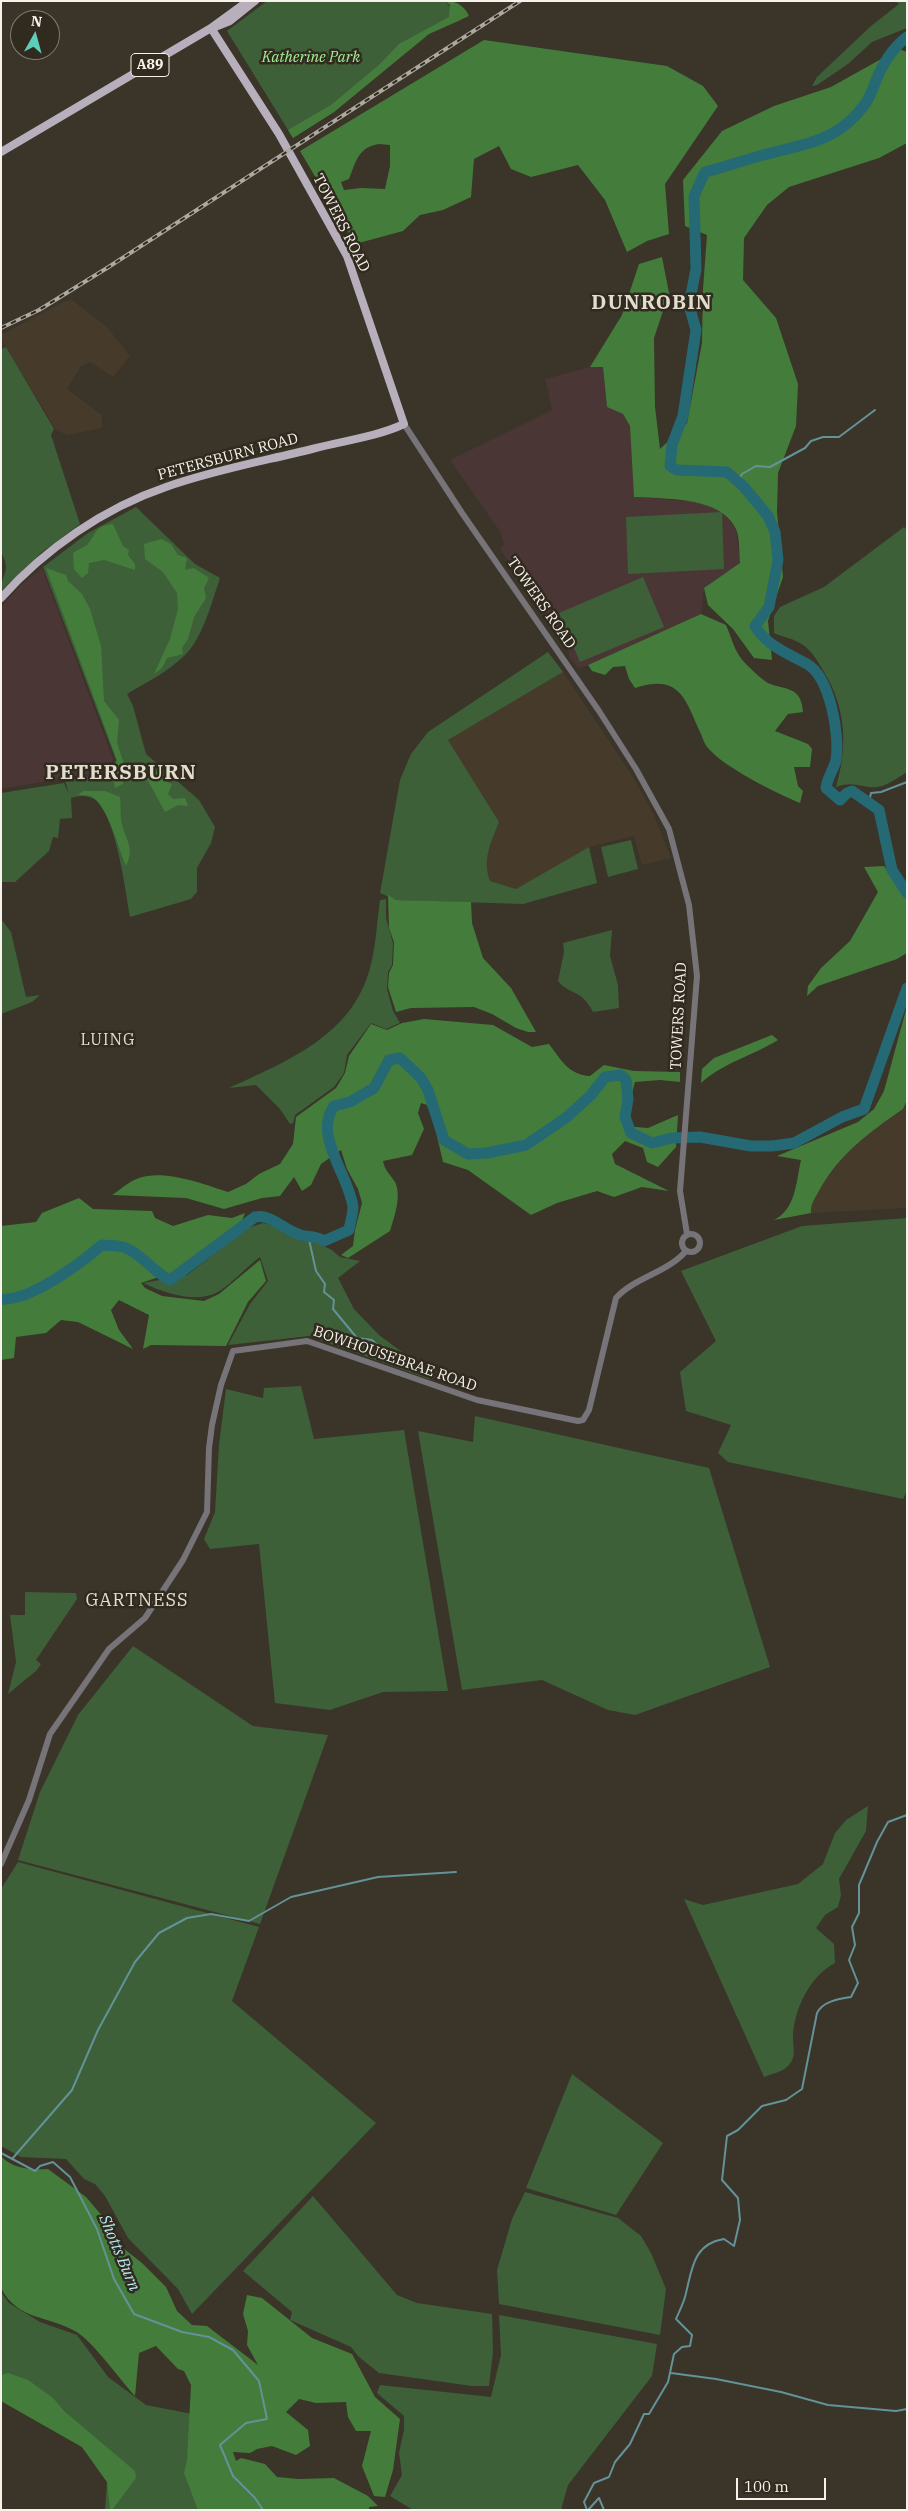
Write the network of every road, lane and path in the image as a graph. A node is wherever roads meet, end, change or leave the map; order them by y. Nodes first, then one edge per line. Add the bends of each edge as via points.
1 (248, 1) edge
2 (255, 1) edge
3 (211, 28) junction
4 (1, 152) edge
5 (404, 424) junction
6 (1, 598) edge
7 (687, 1234) junction
8 (686, 1251) junction
9 (1, 1864) edge

1 - 3 main road, A89
2 - 3 main road, A89 via 230,21
3 - 4 main road, A89
3 - 5 main road, TOWERS ROAD via 279,134 346,256
5 - 6 main road, PETERSBURN ROAD via 192,478 149,493 64,542
5 - 7 street, TOWERS ROAD via 599,711 669,829 689,905 697,976 680,1191
7 - 8 street via 681,1244
7 - 8 street via 696,1236 700,1244 694,1252
8 - 9 street, BOWHOUSEBRAE ROAD via 677,1261 623,1290 616,1298 589,1410 583,1420 477,1400 307,1341 234,1351 221,1386 212,1426 207,1512 183,1560 145,1618 110,1649 50,1734 28,1800

